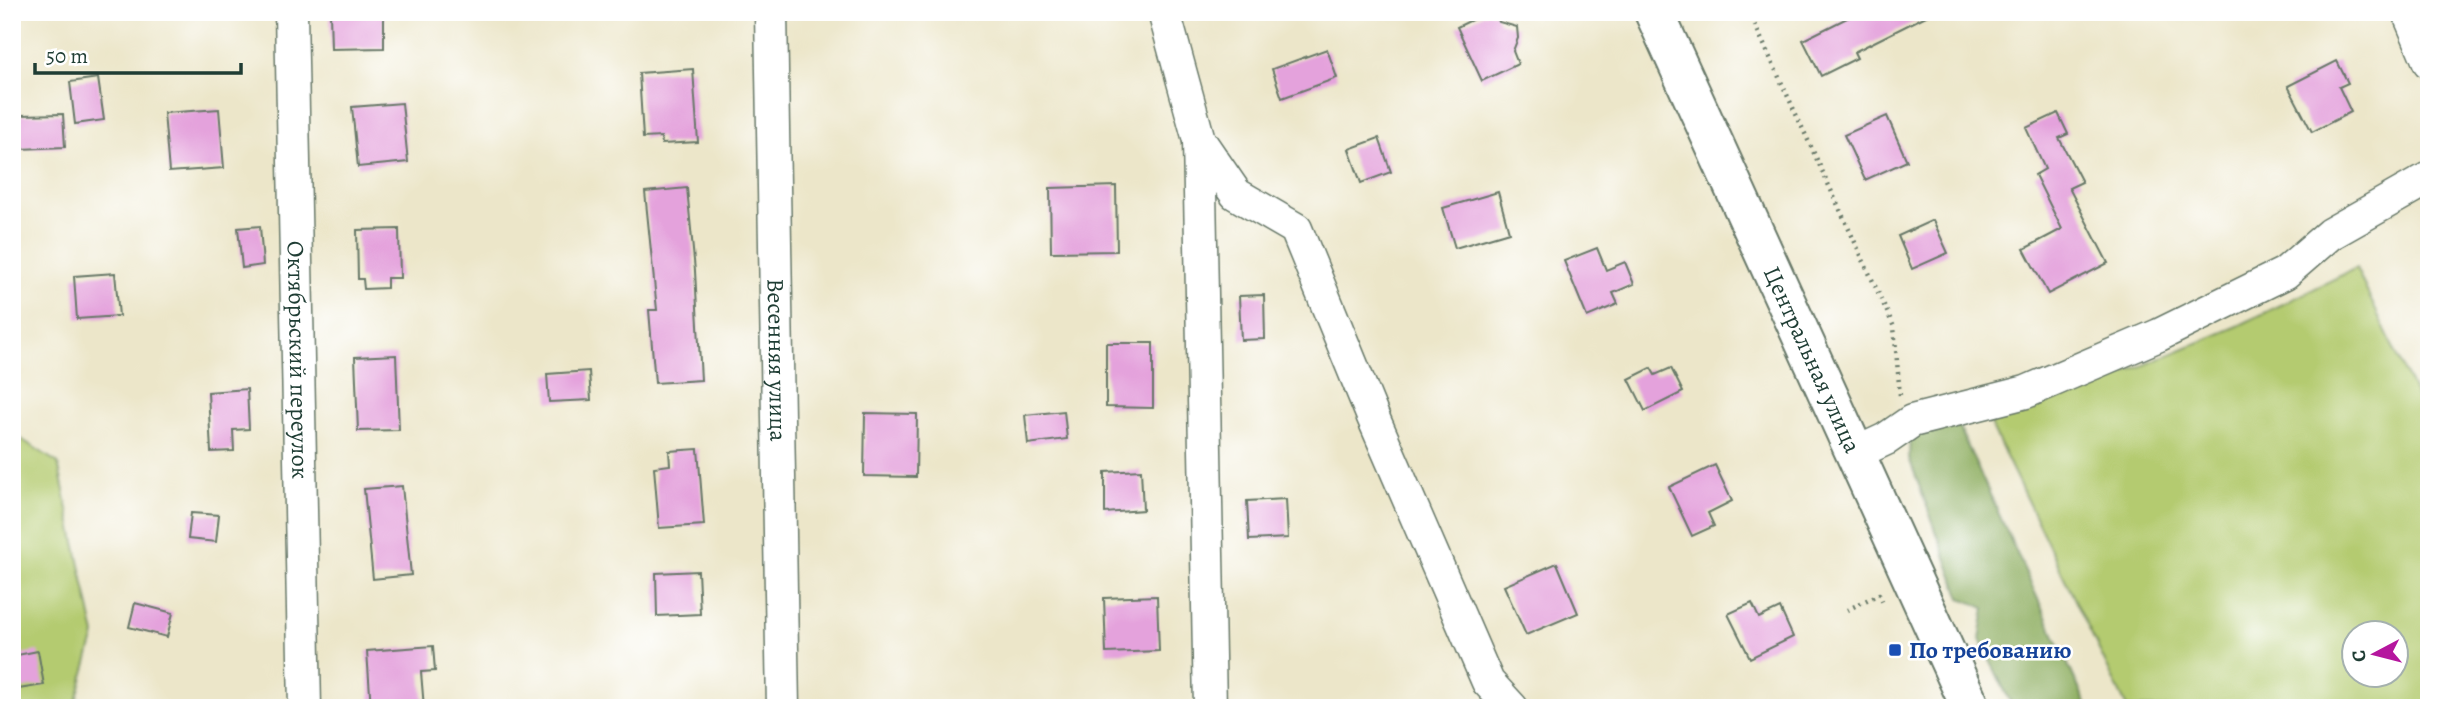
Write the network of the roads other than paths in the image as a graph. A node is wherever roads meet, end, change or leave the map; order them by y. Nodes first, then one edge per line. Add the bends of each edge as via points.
1 (291, 12) edge
2 (771, 12) edge
3 (1164, 12) edge
4 (1654, 12) edge
5 (2408, 12) edge
6 (2429, 61) edge
7 (1199, 140) junction
8 (2429, 178) edge
9 (1870, 447) junction
10 (305, 708) edge
11 (783, 708) edge
12 (1210, 708) edge
13 (1512, 708) edge
14 (1970, 708) edge

1 - 10 street, Октябрьский переулок
2 - 11 street, Весенняя улица
3 - 7 street
4 - 9 main road, Центральная улица
5 - 6 street
7 - 12 street
7 - 13 street via 1236,194 1296,229 1488,682
8 - 9 street via 2330,234 2285,273 2159,335 2026,393 1912,421
9 - 14 main road, Центральная улица

